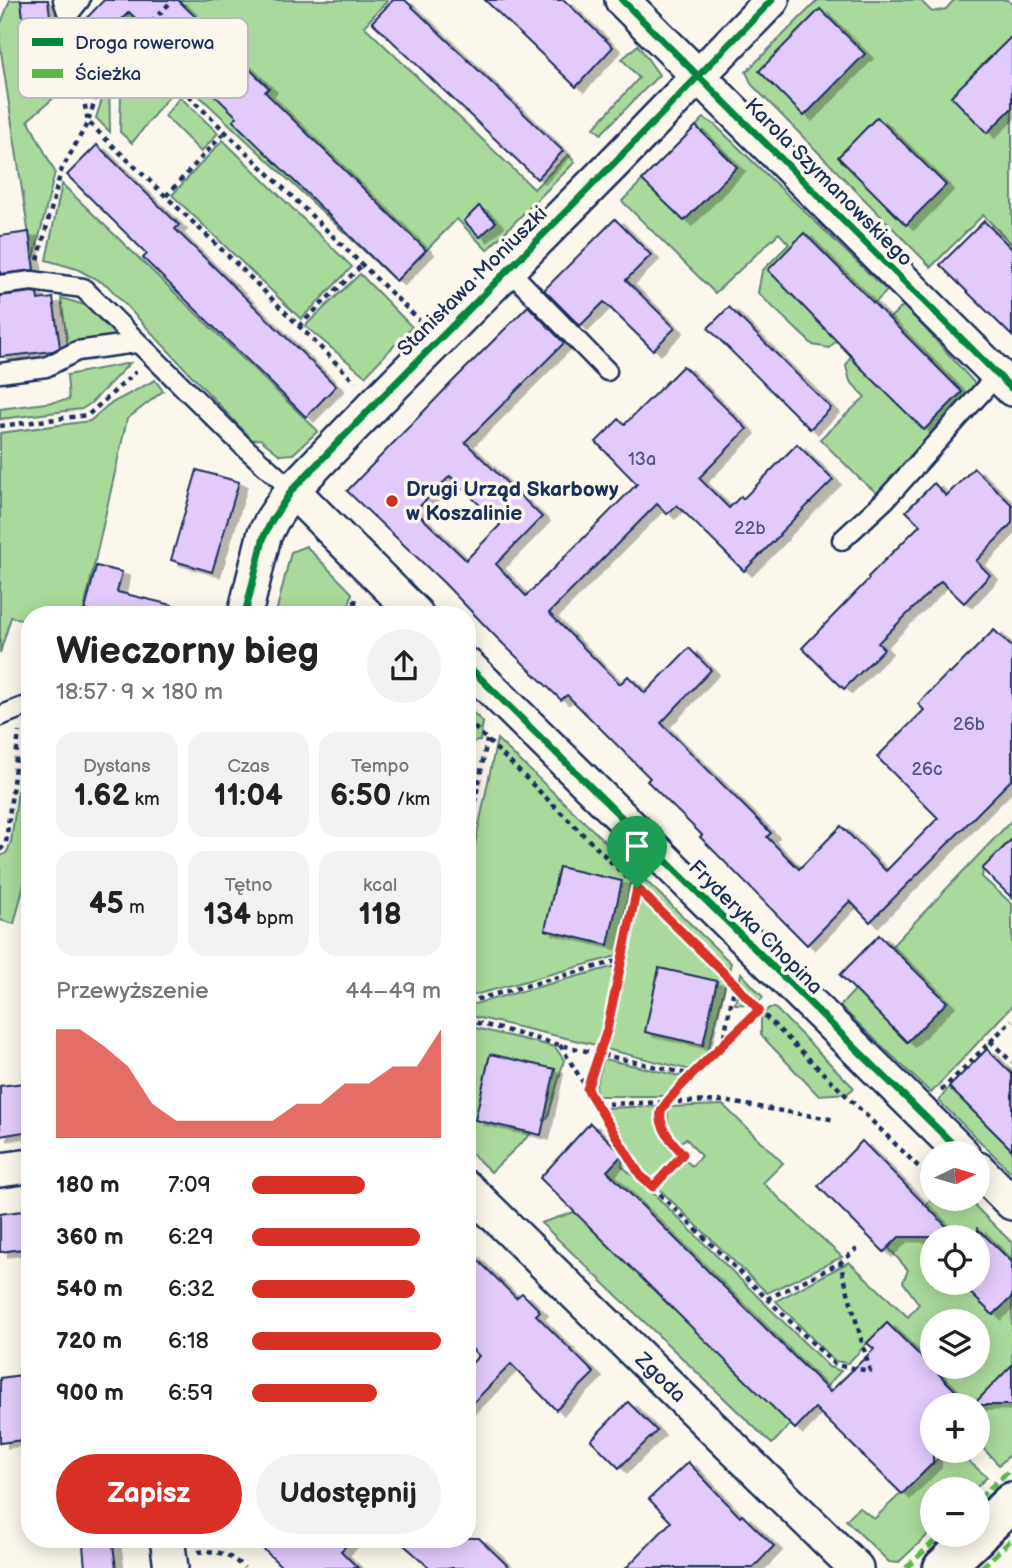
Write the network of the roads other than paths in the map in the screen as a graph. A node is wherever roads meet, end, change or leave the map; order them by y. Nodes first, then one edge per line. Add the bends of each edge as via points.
1 (80, 0) edge
2 (622, 0) edge
3 (772, 0) edge
4 (65, 7) edge
5 (698, 76) junction
6 (508, 269) junction
7 (0, 285) edge
8 (136, 343) junction
9 (607, 371) dead end
10 (0, 373) edge
11 (1005, 381) edge
12 (292, 491) junction
13 (842, 540) dead end
14 (247, 606) edge
15 (408, 606) edge
16 (476, 674) edge
17 (21, 710) edge
18 (0, 716) edge
19 (949, 1141) edge
20 (21, 1167) edge
21 (0, 1170) edge
22 (990, 1182) edge
23 (476, 1197) edge
24 (1012, 1203) edge
25 (1012, 1502) edge
26 (990, 1523) edge
27 (965, 1547) edge
28 (856, 1568) edge
29 (943, 1568) edge

1 - 4 lane
2 - 5 street, Karola Szymanowskiego
3 - 5 street, Stanisława Moniuszki
5 - 6 street, Stanisława Moniuszki
5 - 11 street, Karola Szymanowskiego
6 - 9 lane
6 - 12 street, Stanisława Moniuszki
7 - 8 lane via 32,281 83,288
8 - 10 lane via 77,351 46,366
8 - 12 lane
11 - 13 lane
12 - 14 street, Stanisława Moniuszki via 264,536
12 - 15 street
16 - 19 street, Fryderyka Chopina
17 - 18 lane
20 - 21 street
22 - 24 street
23 - 28 street, Zgoda
25 - 26 main road
27 - 29 main road

